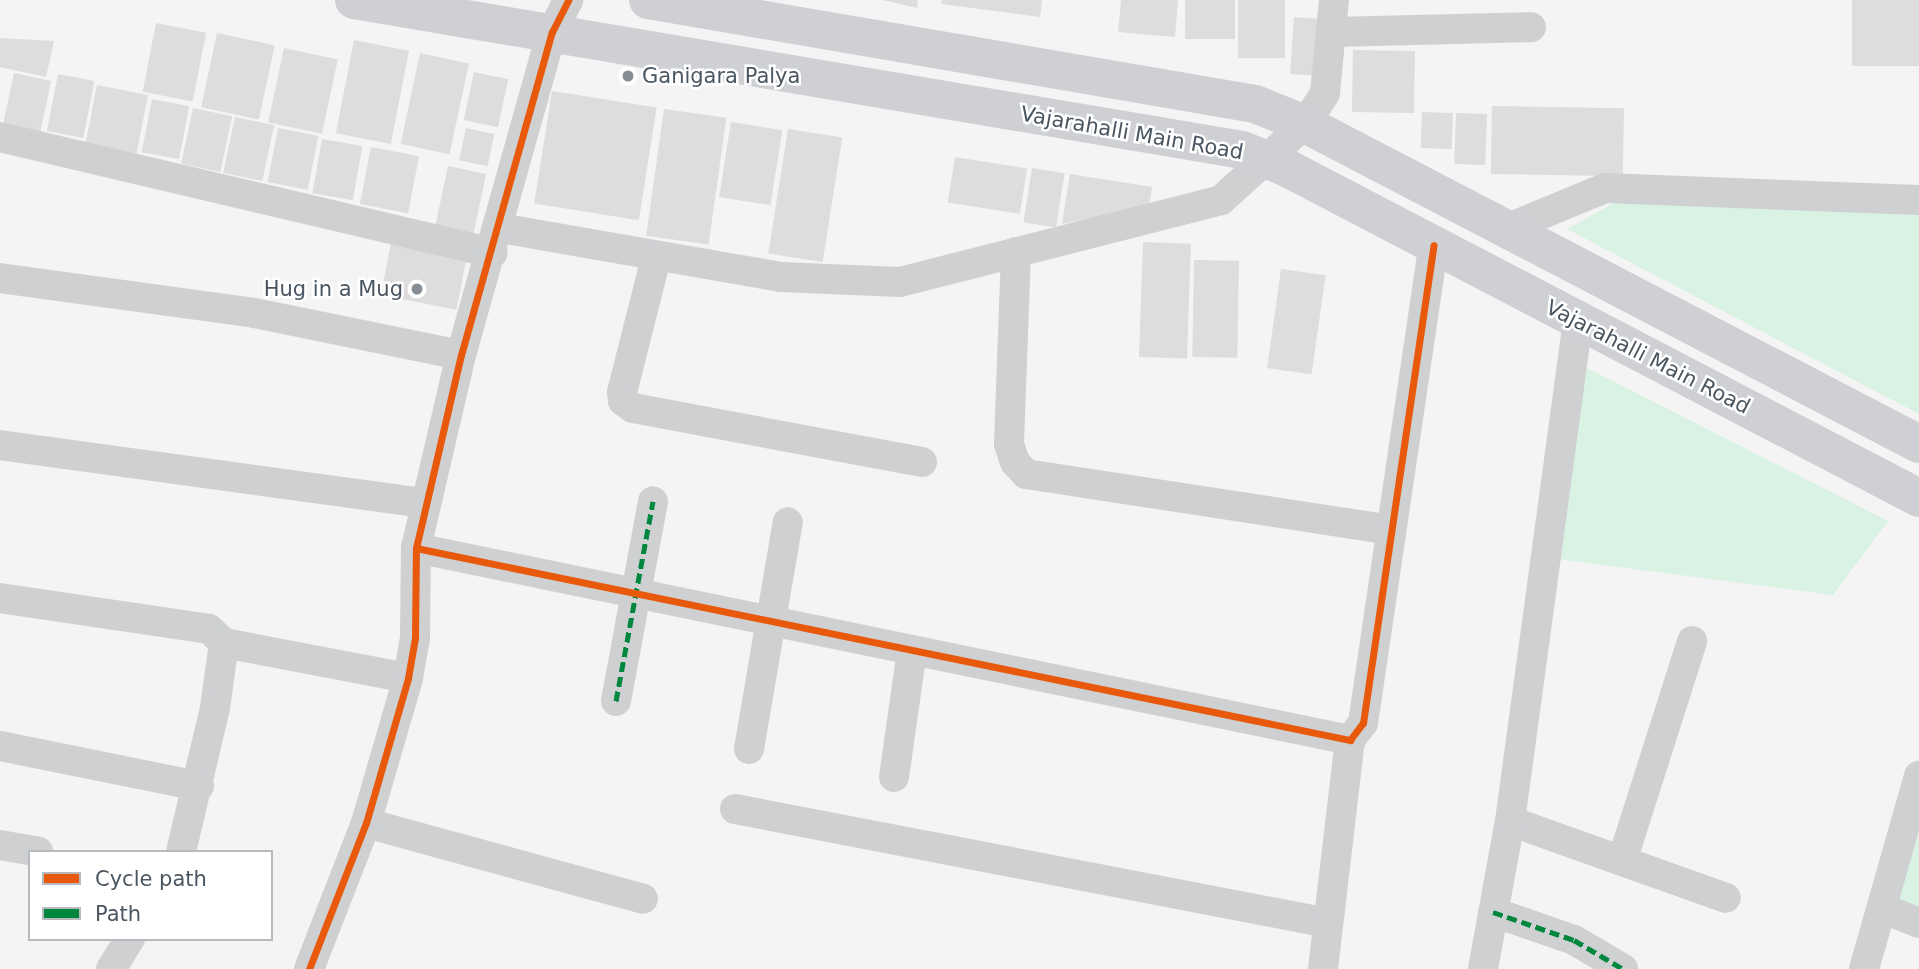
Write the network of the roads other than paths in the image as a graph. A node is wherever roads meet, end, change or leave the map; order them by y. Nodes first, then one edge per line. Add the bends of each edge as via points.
1 (354, 0) edge
2 (648, 0) edge
3 (1334, 0) edge
4 (560, 16) edge
5 (1531, 27) dead end
6 (1333, 32) junction
7 (1306, 124) junction
8 (0, 137) edge
9 (1265, 159) junction
10 (1919, 200) edge
11 (1506, 229) junction
12 (496, 240) junction
13 (1434, 246) junction
14 (1016, 252) junction
15 (656, 258) junction
16 (0, 278) edge
17 (1578, 321) junction
18 (461, 355) junction
19 (1919, 444) edge
20 (0, 445) edge
21 (922, 462) dead end
22 (1919, 498) edge
23 (653, 501) dead end
24 (426, 503) junction
25 (788, 522) dead end
26 (1391, 530) junction
27 (416, 548) junction
28 (639, 592) junction
29 (0, 598) edge
30 (770, 620) junction
31 (1692, 641) dead end
32 (224, 643) junction
33 (912, 650) junction
34 (408, 678) junction
35 (616, 701) dead end
36 (1350, 740) junction
37 (0, 746) edge
38 (749, 749) dead end
39 (1919, 776) edge
40 (894, 777) dead end
41 (199, 786) junction
42 (735, 809) dead end
43 (1510, 821) junction
44 (366, 823) junction
45 (0, 845) edge
46 (28, 850) edge
47 (182, 850) edge
48 (1622, 860) junction
49 (1726, 898) dead end
50 (643, 899) dead end
51 (1882, 908) junction
52 (1493, 912) junction
53 (1328, 923) junction
54 (1919, 923) edge
55 (129, 941) edge
56 (111, 969) edge
57 (309, 969) edge
58 (1323, 969) edge
59 (1483, 969) edge
60 (1623, 969) edge
61 (1864, 969) edge

1 - 4 main road, Vajarahalli Main Road
2 - 7 main road via 1255,104
3 - 6 street
4 - 9 main road, Vajarahalli Main Road via 1242,150
4 - 12 street
5 - 6 street
6 - 7 street via 1325,93
7 - 9 street
7 - 11 main road
8 - 12 street
9 - 13 main road, Vajarahalli Main Road
9 - 14 street via 1221,200
10 - 11 street via 1605,188
11 - 19 main road
12 - 15 street
12 - 18 street
13 - 17 main road, Vajarahalli Main Road
13 - 26 street
14 - 15 street via 900,282 780,277
14 - 26 street via 1009,444 1015,462 1026,474
15 - 21 street via 623,401 633,408
16 - 18 street via 254,313
17 - 22 main road, Vajarahalli Main Road
17 - 43 street
18 - 24 street
20 - 24 street
23 - 28 street
24 - 27 street
25 - 30 street
26 - 36 street via 1363,723
27 - 28 street
27 - 34 street via 415,638
28 - 30 street
28 - 35 street
29 - 32 street via 209,629
30 - 33 street
30 - 38 street
31 - 48 street
32 - 34 street
32 - 41 street
33 - 36 street
33 - 40 street
34 - 44 street
36 - 53 street
37 - 41 street
39 - 51 street
41 - 47 street
42 - 53 street
43 - 48 street
43 - 52 street
44 - 50 street
44 - 57 street
45 - 46 street
48 - 49 street
51 - 54 street
51 - 61 street
52 - 59 street
52 - 60 street via 1574,940
53 - 58 street
55 - 56 street

